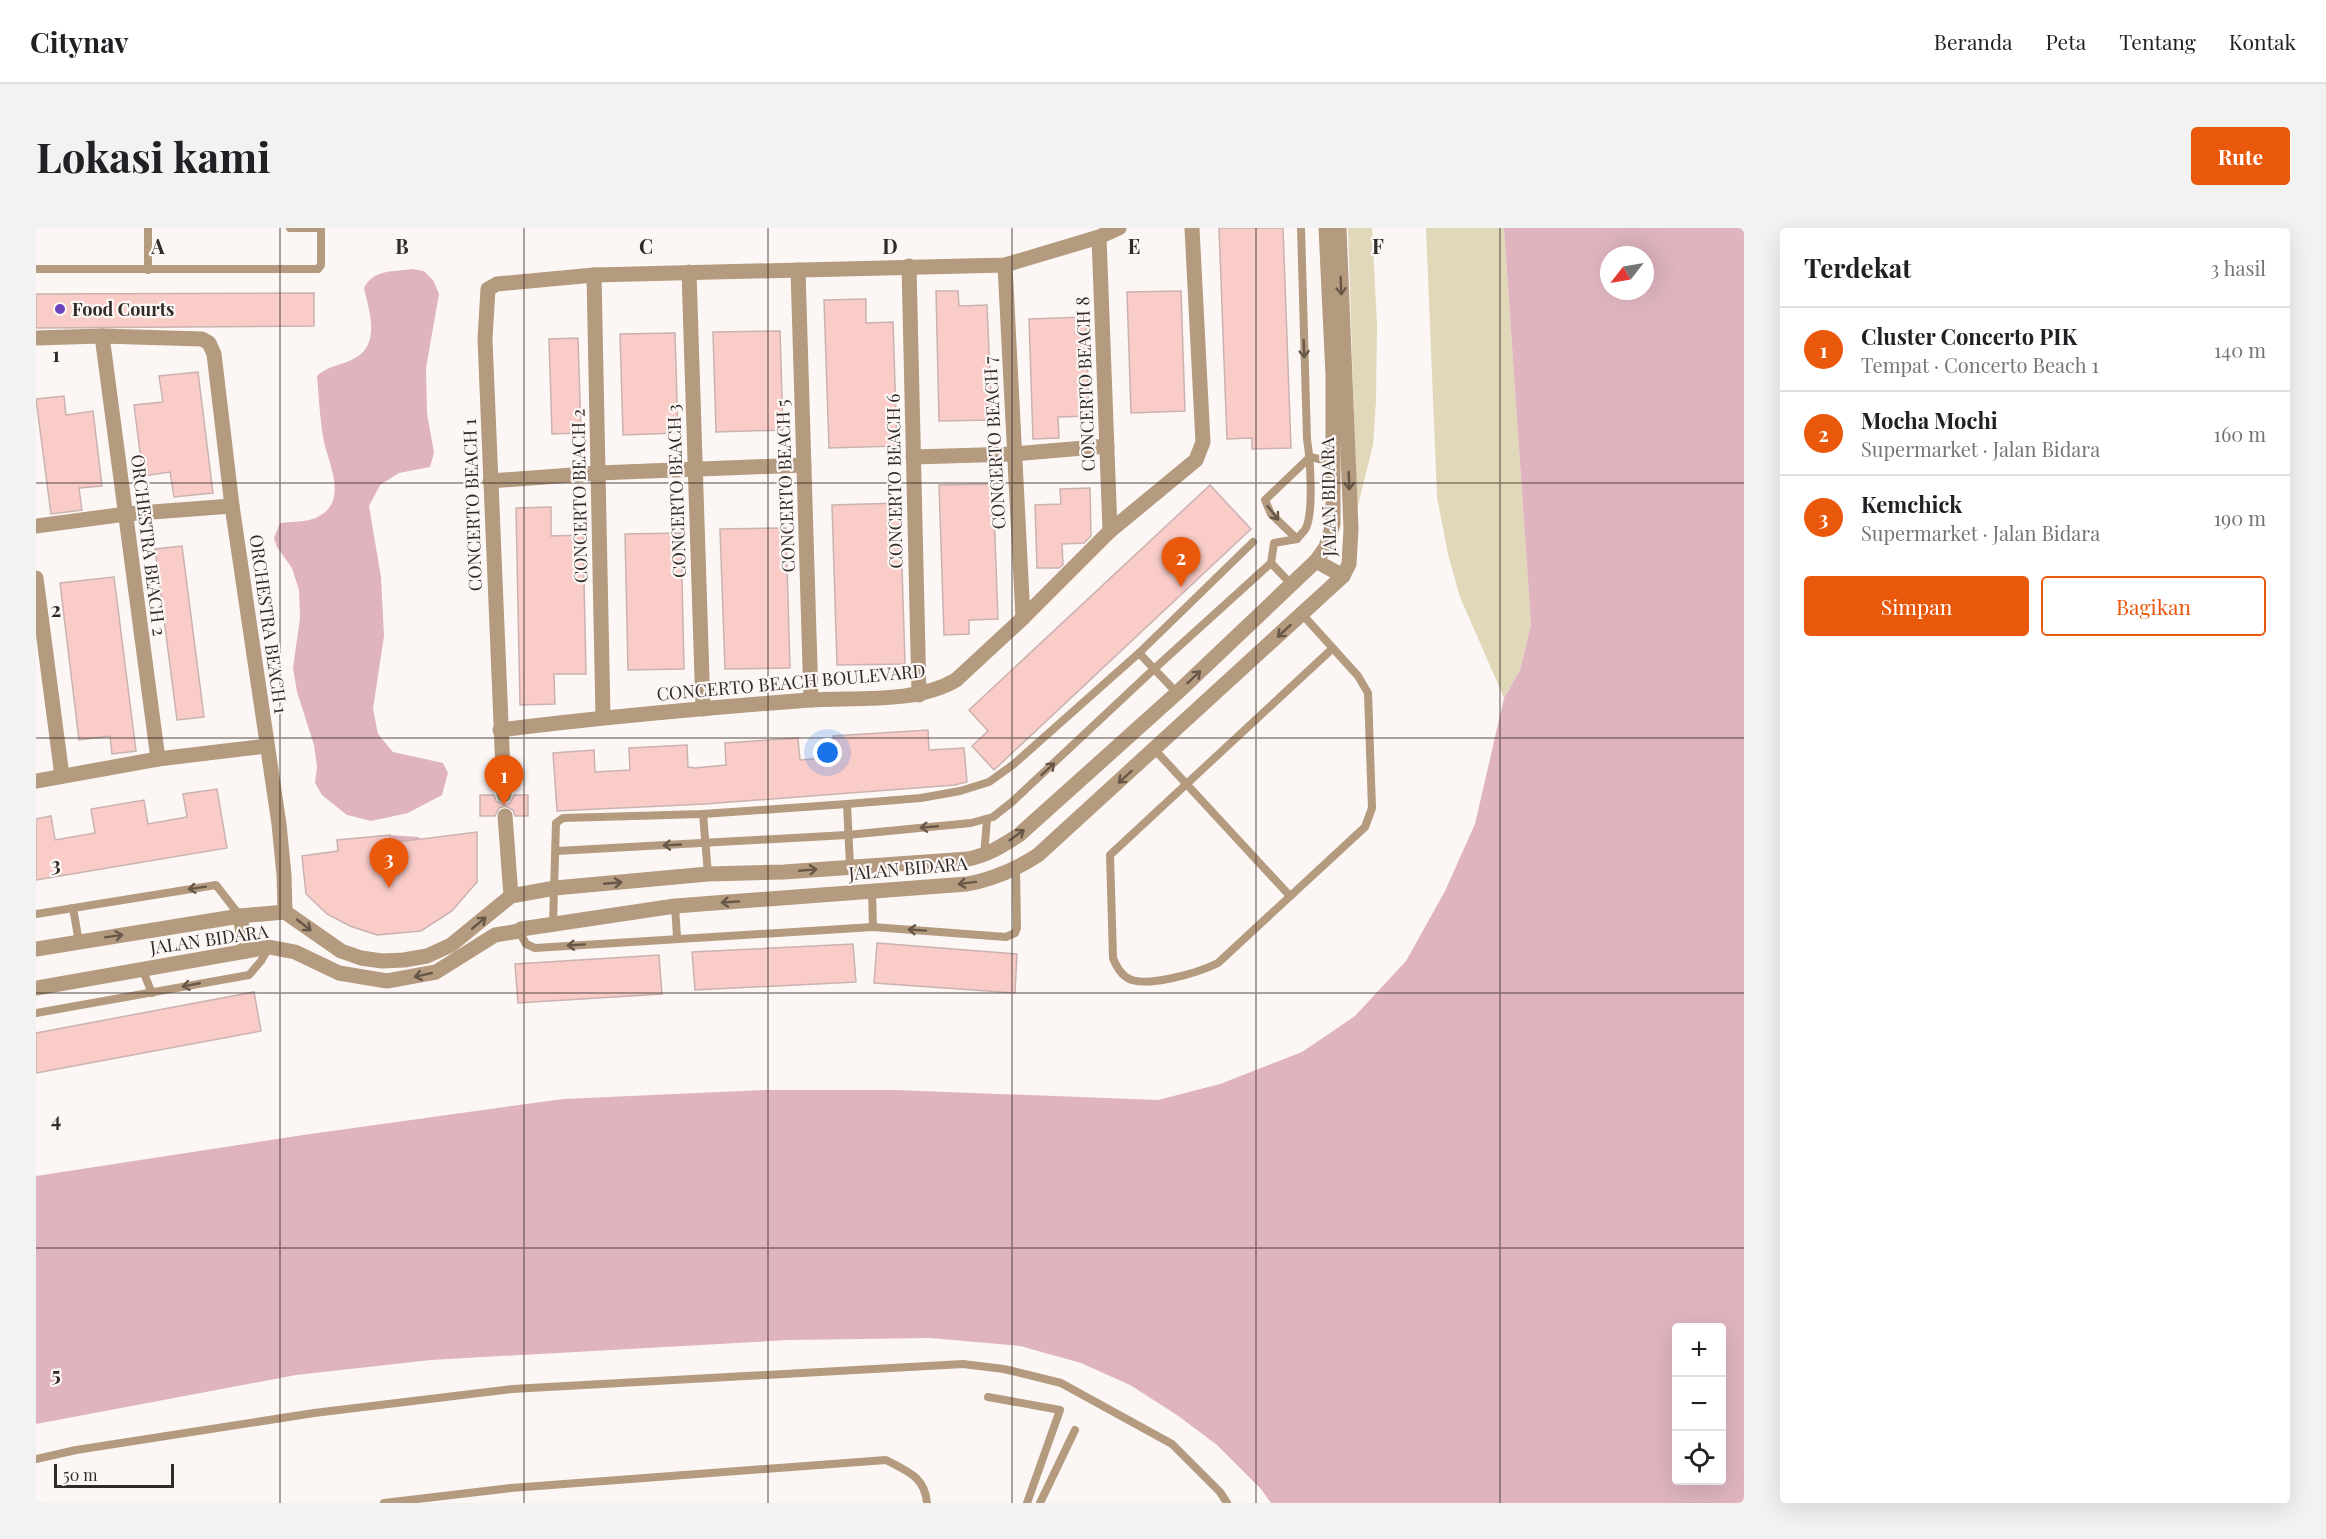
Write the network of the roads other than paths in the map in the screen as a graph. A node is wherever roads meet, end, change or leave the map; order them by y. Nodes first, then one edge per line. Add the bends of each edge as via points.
1 (148, 228) edge
2 (290, 228) edge
3 (321, 228) edge
4 (1119, 228) edge
5 (1192, 228) edge
6 (1301, 228) edge
7 (1326, 228) edge
8 (1339, 228) edge
9 (1099, 237) junction
10 (1005, 265) junction
11 (909, 266) junction
12 (36, 269) edge
13 (148, 270) junction
14 (798, 270) junction
15 (689, 272) junction
16 (594, 275) junction
17 (102, 336) junction
18 (36, 338) edge
19 (1107, 446) junction
20 (1014, 454) junction
21 (913, 457) junction
22 (1310, 457) junction
23 (1333, 462) junction
24 (804, 465) junction
25 (695, 470) junction
26 (598, 473) junction
27 (490, 482) junction
28 (232, 506) junction
29 (126, 514) junction
30 (36, 526) edge
31 (1110, 531) junction
32 (1297, 539) junction
33 (1253, 542) dead end
34 (1317, 561) junction
35 (1271, 563) junction
36 (1343, 576) junction
37 (36, 578) edge
38 (1292, 585) junction
39 (1302, 614) junction
40 (1023, 618) junction
41 (1333, 648) junction
42 (1139, 652) junction
43 (1154, 669) junction
44 (1176, 693) junction
45 (919, 694) junction
46 (811, 700) junction
47 (703, 709) junction
48 (603, 717) junction
49 (500, 730) junction
50 (267, 746) junction
51 (1155, 750) junction
52 (158, 759) junction
53 (62, 776) junction
54 (36, 781) edge
55 (1187, 784) junction
56 (504, 795) dead end
57 (847, 804) junction
58 (703, 814) junction
59 (505, 816) dead end
60 (987, 819) junction
61 (848, 835) junction
62 (705, 843) junction
63 (557, 851) junction
64 (984, 856) junction
65 (850, 866) junction
66 (1016, 869) junction
67 (784, 872) junction
68 (708, 874) junction
69 (991, 879) junction
70 (555, 888) junction
71 (872, 891) junction
72 (511, 896) junction
73 (1290, 896) junction
74 (785, 897) junction
75 (675, 906) junction
76 (73, 908) junction
77 (285, 912) junction
78 (36, 914) edge
79 (240, 916) junction
80 (553, 923) junction
81 (873, 927) junction
82 (519, 931) junction
83 (677, 937) junction
84 (80, 942) junction
85 (269, 947) junction
86 (36, 949) edge
87 (246, 951) junction
88 (142, 969) junction
89 (36, 988) edge
90 (152, 993) junction
91 (36, 1013) edge
92 (988, 1397) dead end
93 (1075, 1430) dead end
94 (36, 1459) edge
95 (384, 1503) edge
96 (927, 1503) edge
97 (1027, 1503) edge
98 (1040, 1503) edge
99 (1227, 1503) edge

1 - 13 lane
2 - 3 lane
3 - 13 lane via 318,269
4 - 9 street
5 - 31 street, CONCERTO BEACH BOULEVARD via 1203,442 1196,460
6 -> 22 lane
7 - 23 street, JALAN BIDARA
8 -> 36 street, JALAN BIDARA via 1351,529 1349,564
9 - 10 street
9 - 19 street, CONCERTO BEACH 8
10 - 11 street
10 - 20 street, CONCERTO BEACH 7
11 - 14 street
11 - 21 street, CONCERTO BEACH 6
12 - 13 lane
14 - 15 street
14 - 24 street, CONCERTO BEACH 5
15 - 16 street
15 - 25 street, CONCERTO BEACH 3
16 - 26 street, CONCERTO BEACH 2
16 - 27 street, CONCERTO BEACH 1 via 497,284 488,289 485,339
17 - 18 street
17 - 28 street, ORCHESTRA BEACH 1 via 202,339 209,343 214,354
17 - 29 street, ORCHESTRA BEACH 2
19 - 20 street
19 - 31 street, CONCERTO BEACH 8
20 - 21 street
20 - 40 street, CONCERTO BEACH 7
21 - 45 street, CONCERTO BEACH 6
22 - 23 lane
22 - 32 lane via 1309,518
22 -> 32 lane via 1265,500 1271,514
23 - 34 street, JALAN BIDARA via 1333,524 1326,548
24 - 25 street
24 - 46 street, CONCERTO BEACH 5
25 - 26 street
25 - 47 street, CONCERTO BEACH 3
26 - 27 street
26 - 48 street, CONCERTO BEACH 2
27 - 49 street, CONCERTO BEACH 1
28 - 29 street
28 - 50 street, ORCHESTRA BEACH 1
29 - 30 street
29 - 52 street, ORCHESTRA BEACH 2
31 - 40 street, CONCERTO BEACH BOULEVARD
32 - 35 lane via 1274,543
33 - 42 lane
34 - 36 street
34 - 38 street, JALAN BIDARA
35 - 38 lane
35 - 43 lane
36 - 39 street, JALAN BIDARA
37 - 53 street
44 -> 38 street, JALAN BIDARA
39 - 41 lane
39 -> 51 street, JALAN BIDARA
40 - 45 street, CONCERTO BEACH BOULEVARD via 956,680
41 - 55 lane
41 - 73 lane via 1368,693 1372,808 1365,827
42 - 43 lane
42 - 57 lane via 989,782 921,798
43 - 44 lane
60 -> 43 lane via 1012,802
64 -> 44 street, JALAN BIDARA via 1019,835
45 - 46 street, CONCERTO BEACH BOULEVARD
46 - 47 street, CONCERTO BEACH BOULEVARD
47 - 48 street, CONCERTO BEACH BOULEVARD
48 - 49 street, CONCERTO BEACH BOULEVARD
49 - 56 street, CONCERTO BEACH 1
50 - 52 street
50 - 77 street, ORCHESTRA BEACH 1 via 279,824
51 - 55 lane
51 -> 66 street, JALAN BIDARA via 1038,855
52 - 53 street
53 - 54 street
55 - 73 lane
55 - 73 lane via 1110,855 1113,958 1118,970 1128,979 1143,982 1199,972 1218,963
57 - 58 lane
57 - 61 lane
58 - 62 lane
58 - 63 lane via 563,818 556,823
59 - 72 street
60 -> 61 lane
60 - 64 lane
61 - 62 lane
61 - 65 lane
62 -> 63 lane
62 - 68 lane
63 - 70 lane
64 - 65 street, JALAN BIDARA
64 - 69 street
67 -> 65 street, JALAN BIDARA
66 - 69 street, JALAN BIDARA
66 -> 81 lane via 1017,928 1012,935
67 - 68 street, JALAN BIDARA
67 - 74 street
70 -> 68 street, JALAN BIDARA
69 -> 71 street, JALAN BIDARA
70 - 72 street, JALAN BIDARA
70 - 80 lane
71 - 74 street, JALAN BIDARA
71 - 81 lane
77 -> 72 street, JALAN BIDARA via 341,951 382,962 427,956 451,945
74 -> 75 street, JALAN BIDARA
75 - 80 street, JALAN BIDARA
75 - 83 lane
76 - 78 lane
79 -> 76 lane via 216,885
76 - 84 lane
77 - 79 street, JALAN BIDARA
84 -> 79 street, JALAN BIDARA
79 - 87 street
80 - 82 street, JALAN BIDARA
81 - 83 lane
83 -> 82 lane via 535,948 526,944
82 -> 85 street, JALAN BIDARA via 495,935 436,972 387,981 339,973 295,952
84 - 86 street, JALAN BIDARA
85 - 87 street, JALAN BIDARA
85 -> 90 lane via 249,975
87 - 88 street, JALAN BIDARA
88 - 89 street, JALAN BIDARA
88 - 90 lane
90 - 91 lane
92 - 97 lane via 1060,1410
93 - 98 lane
94 - 99 lane via 314,1413 512,1389 963,1364 1061,1383 1172,1444
95 - 96 lane via 511,1488 886,1460 916,1476

